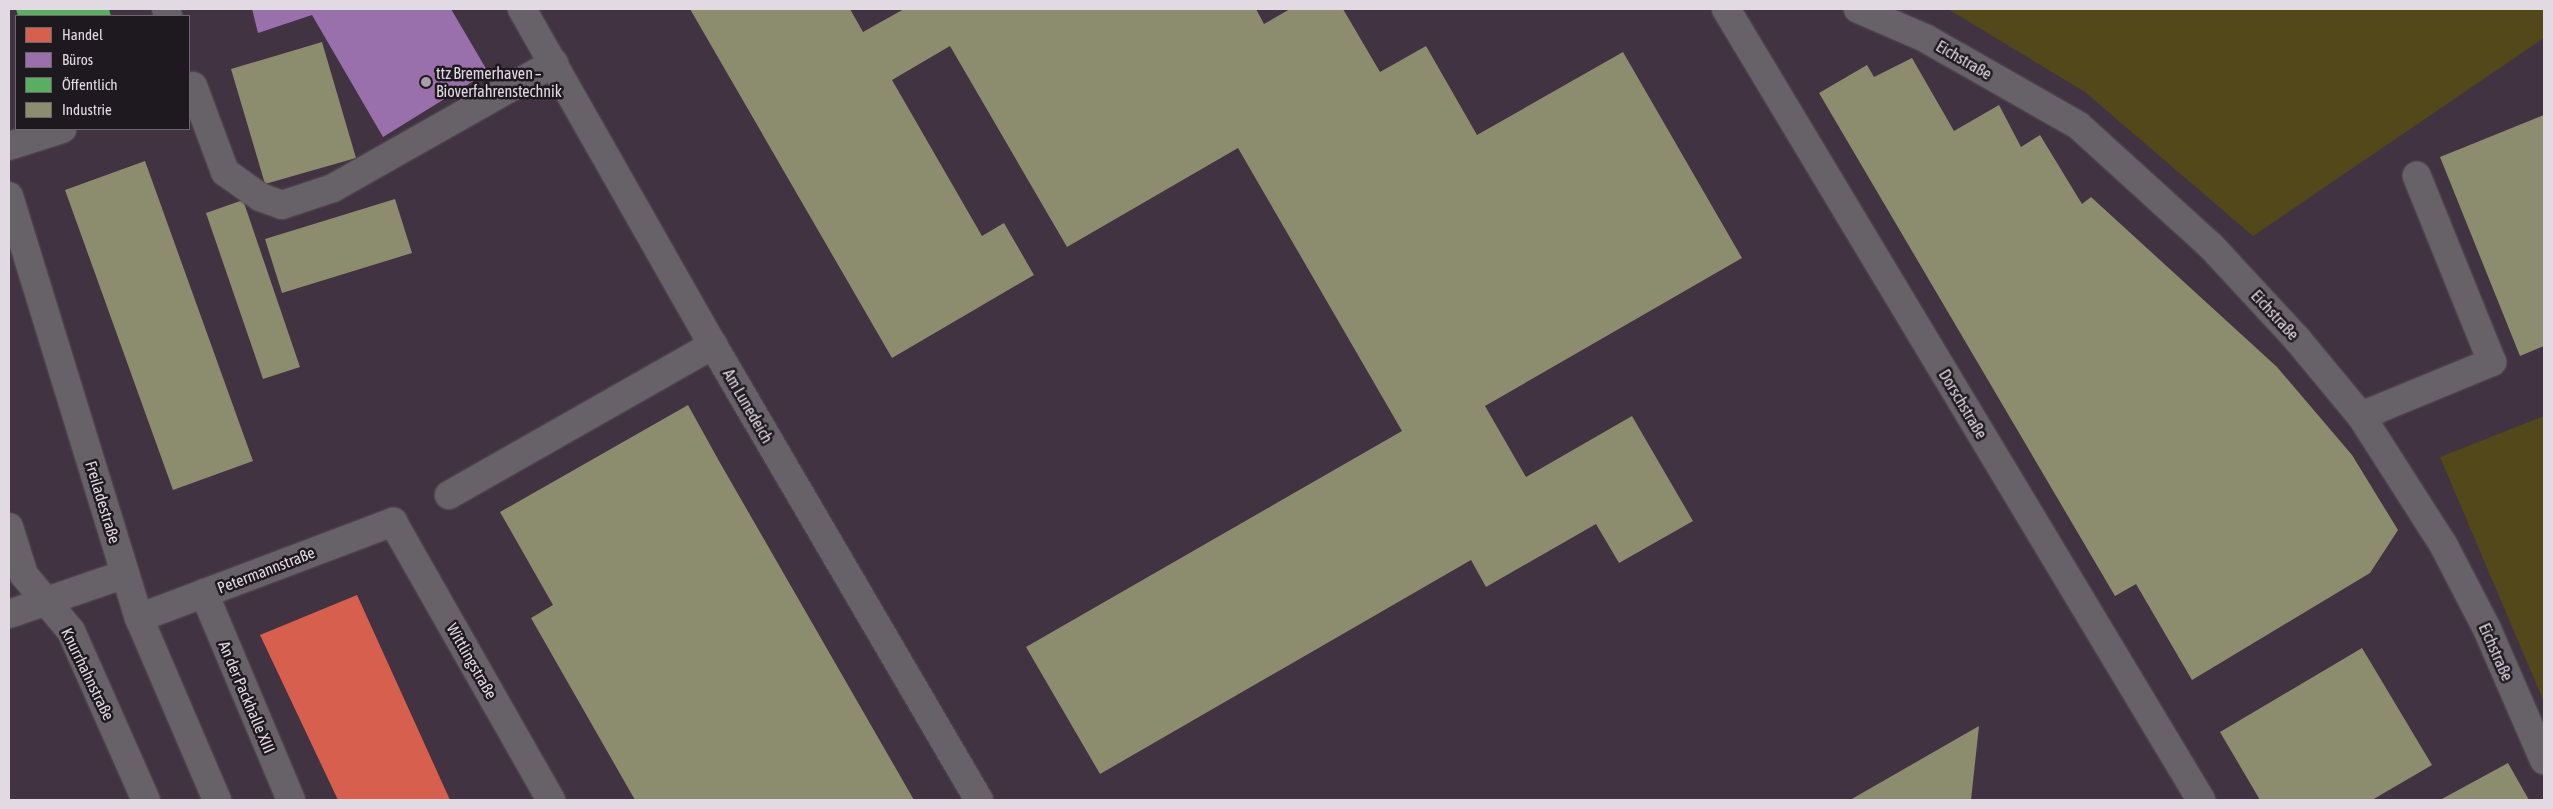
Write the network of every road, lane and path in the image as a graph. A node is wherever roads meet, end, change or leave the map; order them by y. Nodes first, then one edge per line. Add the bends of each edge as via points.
1 (522, 9) edge
2 (1726, 9) edge
3 (1858, 9) edge
4 (554, 63) junction
5 (190, 83) edge
6 (59, 130) edge
7 (9, 146) edge
8 (2417, 176) dead end
9 (9, 196) edge
10 (712, 344) junction
11 (2360, 416) junction
12 (449, 494) dead end
13 (393, 522) joint
14 (9, 527) edge
15 (126, 574) junction
16 (204, 593) junction
17 (46, 601) junction
18 (9, 614) edge
19 (139, 618) junction
20 (2544, 760) edge
21 (146, 800) edge
22 (217, 800) edge
23 (291, 800) edge
24 (551, 800) edge
25 (979, 800) edge
26 (2201, 800) edge

1 - 4 street, Am Lunedeich
2 - 26 street, Dorschstraße
3 - 11 street, Eichstraße via 1926,38 2079,126 2211,246 2297,339
4 - 5 street via 333,188 282,205 260,197 225,172
4 - 10 street, Am Lunedeich
6 - 7 street
8 - 11 street via 2492,362
9 - 15 street, Freiladestraße
10 - 12 street
10 - 25 street, Am Lunedeich
11 - 20 street, Eichstraße via 2444,546 2487,629
13 - 16 street, Petermannstraße
13 - 24 street, Wittlingstraße
14 - 17 street, Knurrhahnstraße via 24,575
15 - 17 street
15 - 19 street, Freiladestraße
16 - 19 street, Petermannstraße
16 - 23 street, An der Packhalle XIII
17 - 18 street
17 - 21 street, Knurrhahnstraße via 71,631
19 - 22 street, Freiladestraße

